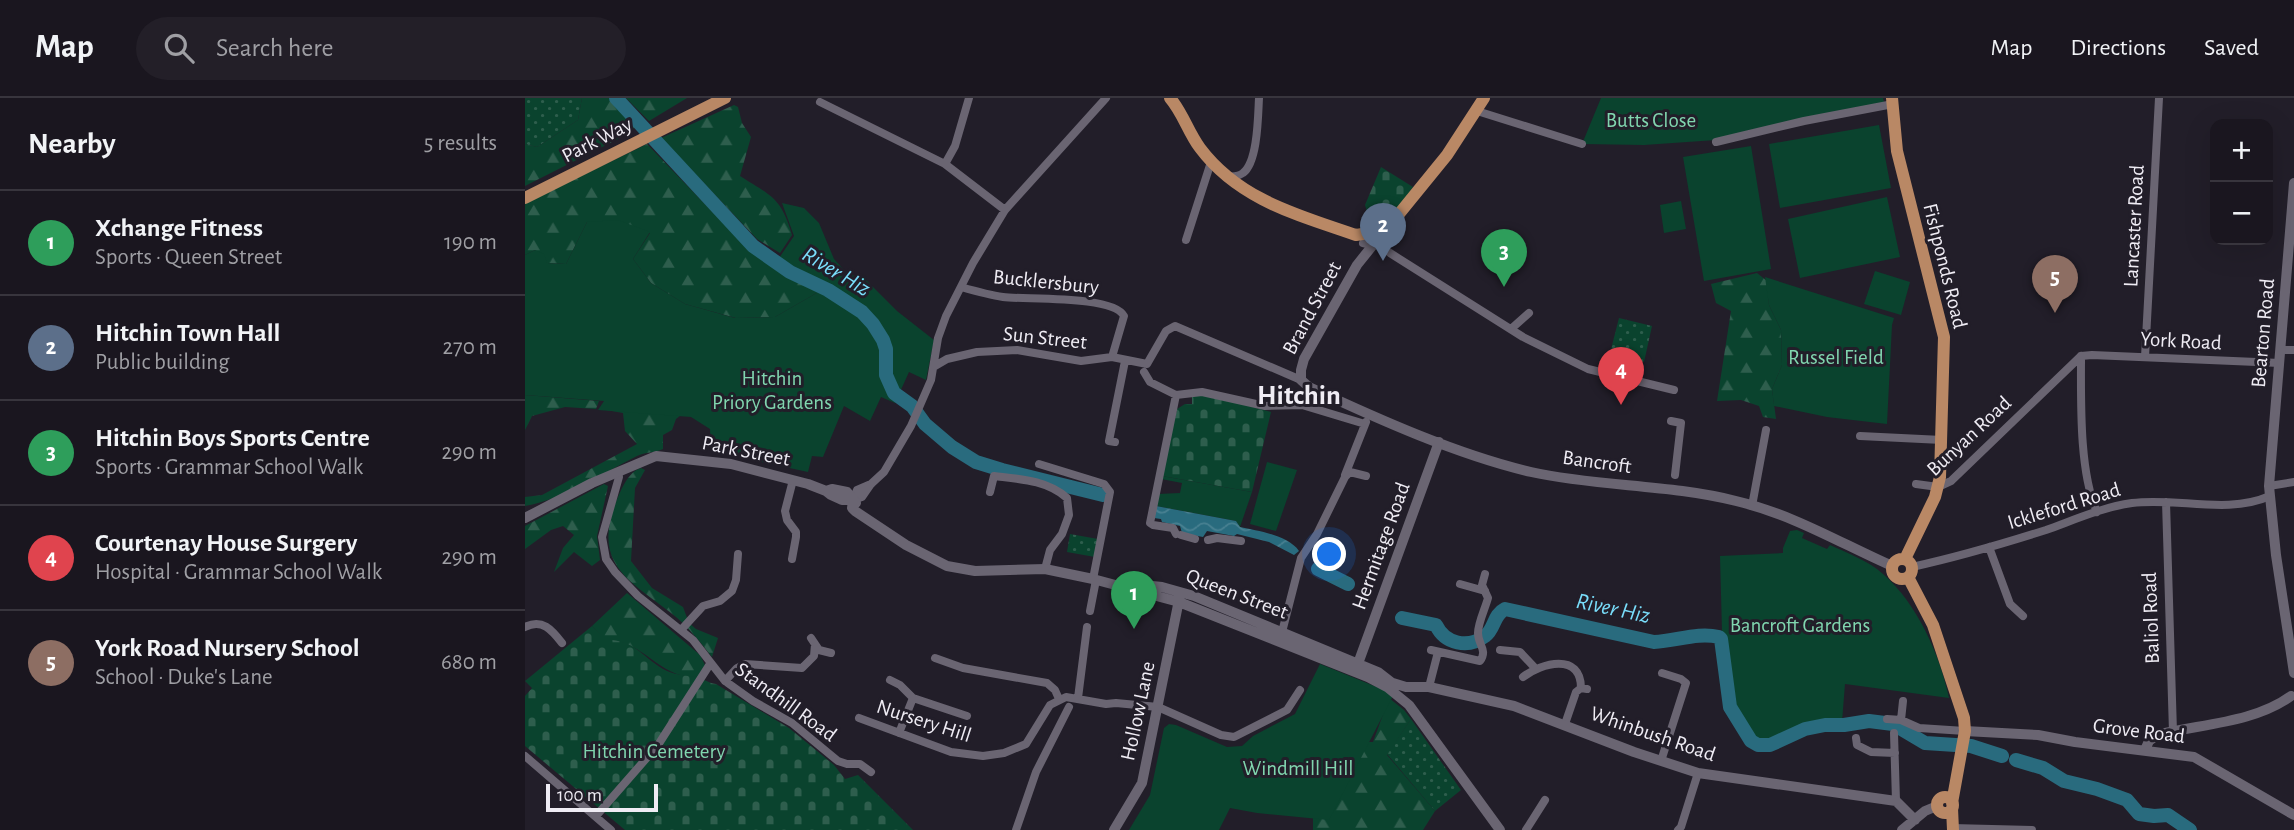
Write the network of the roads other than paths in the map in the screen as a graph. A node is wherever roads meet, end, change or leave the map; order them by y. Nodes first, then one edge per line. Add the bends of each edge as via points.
1 (700, 98) edge
2 (969, 98) edge
3 (1106, 98) edge
4 (1170, 98) edge
5 (1259, 98) edge
6 (1484, 98) edge
7 (2159, 98) edge
8 (720, 99) edge
9 (1892, 101) edge
10 (820, 102) dead end
11 (1477, 111) junction
12 (668, 126) junction
13 (1716, 142) dead end
14 (1582, 144) dead end
15 (1211, 162) junction
16 (945, 164) junction
17 (1226, 177) junction
18 (2294, 183) edge
19 (525, 198) edge
20 (1005, 209) junction
21 (1390, 225) junction
22 (1360, 239) junction
23 (1186, 240) dead end
24 (1377, 242) junction
25 (1363, 256) junction
26 (961, 286) junction
27 (1529, 313) dead end
28 (1511, 329) junction
29 (2294, 349) edge
30 (2281, 350) junction
31 (2081, 356) junction
32 (2145, 357) junction
33 (1112, 358) junction
34 (1125, 361) junction
35 (2280, 363) junction
36 (935, 366) junction
37 (1144, 372) dead end
38 (1301, 380) junction
39 (1674, 390) dead end
40 (1176, 395) junction
41 (1335, 399) junction
42 (1327, 413) junction
43 (1369, 413) junction
44 (1671, 421) dead end
45 (1365, 424) junction
46 (1766, 430) dead end
47 (1860, 436) dead end
48 (1942, 440) junction
49 (1115, 442) dead end
50 (1439, 442) junction
51 (1039, 464) dead end
52 (618, 472) junction
53 (1675, 475) dead end
54 (1366, 476) dead end
55 (1345, 477) junction
56 (793, 480) junction
57 (2294, 482) edge
58 (1916, 484) dead end
59 (1938, 488) junction
60 (2270, 491) junction
61 (990, 492) dead end
62 (853, 500) junction
63 (2166, 502) junction
64 (1752, 506) junction
65 (2097, 512) junction
66 (527, 514) edge
67 (1241, 541) dead end
68 (1989, 547) junction
69 (738, 554) dead end
70 (792, 559) dead end
71 (1892, 566) joint
72 (1908, 568) junction
73 (1045, 569) junction
74 (1485, 573) dead end
75 (1095, 579) junction
76 (1461, 584) dead end
77 (1486, 591) junction
78 (1180, 597) junction
79 (1090, 611) dead end
80 (2023, 616) dead end
81 (1087, 627) dead end
82 (525, 628) edge
83 (681, 630) junction
84 (1281, 636) junction
85 (562, 643) dead end
86 (1500, 650) dead end
87 (831, 653) dead end
88 (935, 658) dead end
89 (710, 664) junction
90 (1357, 668) junction
91 (1535, 668) junction
92 (1662, 673) dead end
93 (2294, 673) edge
94 (1523, 677) dead end
95 (890, 680) dead end
96 (725, 681) junction
97 (1393, 682) junction
98 (1417, 687) junction
99 (1429, 687) junction
100 (1300, 690) dead end
101 (2293, 694) edge
102 (913, 698) junction
103 (1078, 698) junction
104 (1059, 699) junction
105 (1902, 701) dead end
106 (1412, 702) junction
107 (1069, 707) dead end
108 (1158, 707) junction
109 (967, 716) dead end
110 (859, 718) dead end
111 (1887, 719) dead end
112 (1901, 720) junction
113 (1422, 722) junction
114 (1565, 724) junction
115 (2173, 732) junction
116 (899, 733) junction
117 (1894, 733) dead end
118 (1033, 734) junction
119 (1856, 738) dead end
120 (1964, 741) junction
121 (1049, 743) junction
122 (2145, 750) junction
123 (1895, 752) junction
124 (1661, 761) junction
125 (527, 762) edge
126 (871, 772) dead end
127 (1698, 773) junction
128 (1545, 800) dead end
129 (1896, 801) junction
130 (1946, 803) junction
131 (2294, 815) edge
132 (596, 816) junction
133 (1915, 820) junction
134 (1952, 829) edge
135 (611, 830) edge
136 (1016, 830) edge
137 (1114, 830) edge
138 (1500, 830) edge
139 (1526, 830) edge
140 (1678, 830) edge
141 (1902, 830) edge
142 (2032, 830) edge

1 - 12 main road
2 - 16 street
3 - 20 street
4 - 15 main road
5 - 17 street via 1248,167 1239,175
6 - 11 main road
7 - 32 street, Lancaster Road
8 - 12 main road, Park Way
9 - 13 street
9 - 48 main road, Fishponds Road via 1897,151 1944,337
10 - 16 street
11 - 14 street
11 - 21 main road
12 - 19 main road, Park Way
15 - 17 main road
15 - 23 street
16 - 20 street
17 - 22 main road via 1264,202
18 - 30 street, Bearton Road
20 - 26 street
21 - 22 main road
21 - 24 street, Brand Street
22 - 24 street via 1371,245
22 - 25 street, Brand Street
24 - 25 street, Brand Street
24 - 28 street
25 - 38 street, Brand Street via 1304,359
26 - 33 street, Bucklersbury via 1002,297 1083,301 1119,310 1124,316
26 - 36 street via 938,338
27 - 28 street
28 - 39 street via 1588,369
29 - 30 street
30 - 35 street, Bearton Road
31 - 32 street, York Road
31 - 59 street, Bunyan Road via 1952,480
31 - 65 street via 2082,430
32 - 35 street, York Road
33 - 34 street, Sun Street
33 - 36 street, Sun Street via 1081,361 1032,352 990,351
34 - 38 street via 1147,364 1172,326
34 - 49 street via 1109,440
35 - 60 street, Bearton Road
36 - 62 street via 911,426 884,472 862,497
37 - 40 street via 1150,382
38 - 41 street, Bancroft
40 - 42 street via 1202,392 1265,406 1302,405
40 - 67 street via 1153,525 1201,540
41 - 42 street
41 - 43 street, Bancroft
42 - 45 street
43 - 45 street
43 - 50 street, Bancroft
44 - 53 street via 1681,423
45 - 55 street
46 - 64 street
47 - 48 street
48 - 59 main road, Fishponds Road
50 - 64 street, Bancroft via 1534,472 1674,488
50 - 90 street, Hermitage Road
51 - 75 street via 1104,484 1110,492
52 - 56 street, Park Street via 656,456 731,464
52 - 66 street
52 - 83 street, Standhill Road via 602,537 606,559 638,596
54 - 55 street via 1350,472
55 - 84 street via 1301,558
56 - 62 street, Park Street
56 - 70 street via 785,511 796,532
57 - 60 street, Ickleford Road
58 - 59 street
59 - 72 main road, Bunyan Road
60 - 63 street, Ickleford Road via 2251,503 2237,505
60 - 93 street, Bearton Road
61 - 73 street via 993,476 1052,486 1067,498 1069,515
62 - 73 street, Queen Street via 861,514 947,566 975,571
63 - 65 street, Ickleford Road via 2133,503
63 - 115 street, Baliol Road
64 - 71 street, Bancroft via 1813,527
65 - 68 street, Ickleford Road
68 - 72 street, Ickleford Road
68 - 80 street via 2010,604
69 - 83 street via 732,591 703,606
71 - 72 main road via 1896,561
72 - 120 main road via 1957,693
73 - 75 street, Queen Street
74 - 77 street via 1482,585
75 - 78 street, Queen Street via 1162,587
75 - 79 street
76 - 77 street
77 - 99 street via 1479,638 1484,656 1480,661 1434,651
78 - 84 street, Queen Street
78 - 108 street, Hollow Lane
81 - 103 street
82 - 85 street via 542,624
83 - 89 street, Standhill Road
84 - 90 street, Queen Street
86 - 91 street via 1520,652
87 - 96 street via 813,641 814,656 802,668 745,664
88 - 104 street via 963,668 1047,683
89 - 96 street, Standhill Road
89 - 132 street via 658,745
90 - 97 street via 1378,672
90 - 113 street via 1409,705
91 - 94 street
91 - 114 street via 1562,664 1573,668 1581,679 1584,688 1576,692
92 - 124 street via 1686,683
95 - 102 street
96 - 126 street, Standhill Road via 792,723 838,761 860,764
97 - 98 street, Whinbush Road
97 - 106 street
98 - 99 street, Whinbush Road
98 - 106 street
99 - 114 street, Whinbush Road via 1514,706
100 - 108 street via 1287,710 1234,737
101 - 115 street via 2278,705
102 - 109 street
102 - 116 street
103 - 104 street
103 - 108 street
104 - 118 street via 1047,709
105 - 112 street
106 - 113 street
107 - 121 street
108 - 137 street, Hollow Lane via 1142,783
110 - 116 street, Nursery Hill
111 - 112 street
112 - 120 street
113 - 138 street
114 - 124 street, Whinbush Road
115 - 122 street via 2151,737
116 - 118 street, Nursery Hill via 960,754 995,754 1020,746
117 - 123 street
118 - 121 street
119 - 123 street via 1857,745 1871,751
120 - 122 street, Grove Road via 2038,735
120 - 130 main road
121 - 136 street
122 - 131 street, Grove Road via 2199,759
123 - 129 street
124 - 127 street, Whinbush Road
125 - 132 street
127 - 129 street, Whinbush Road
127 - 140 street
128 - 139 street
129 - 133 street
130 - 133 street
130 - 134 main road
132 - 135 street
133 - 141 street
134 - 142 street

